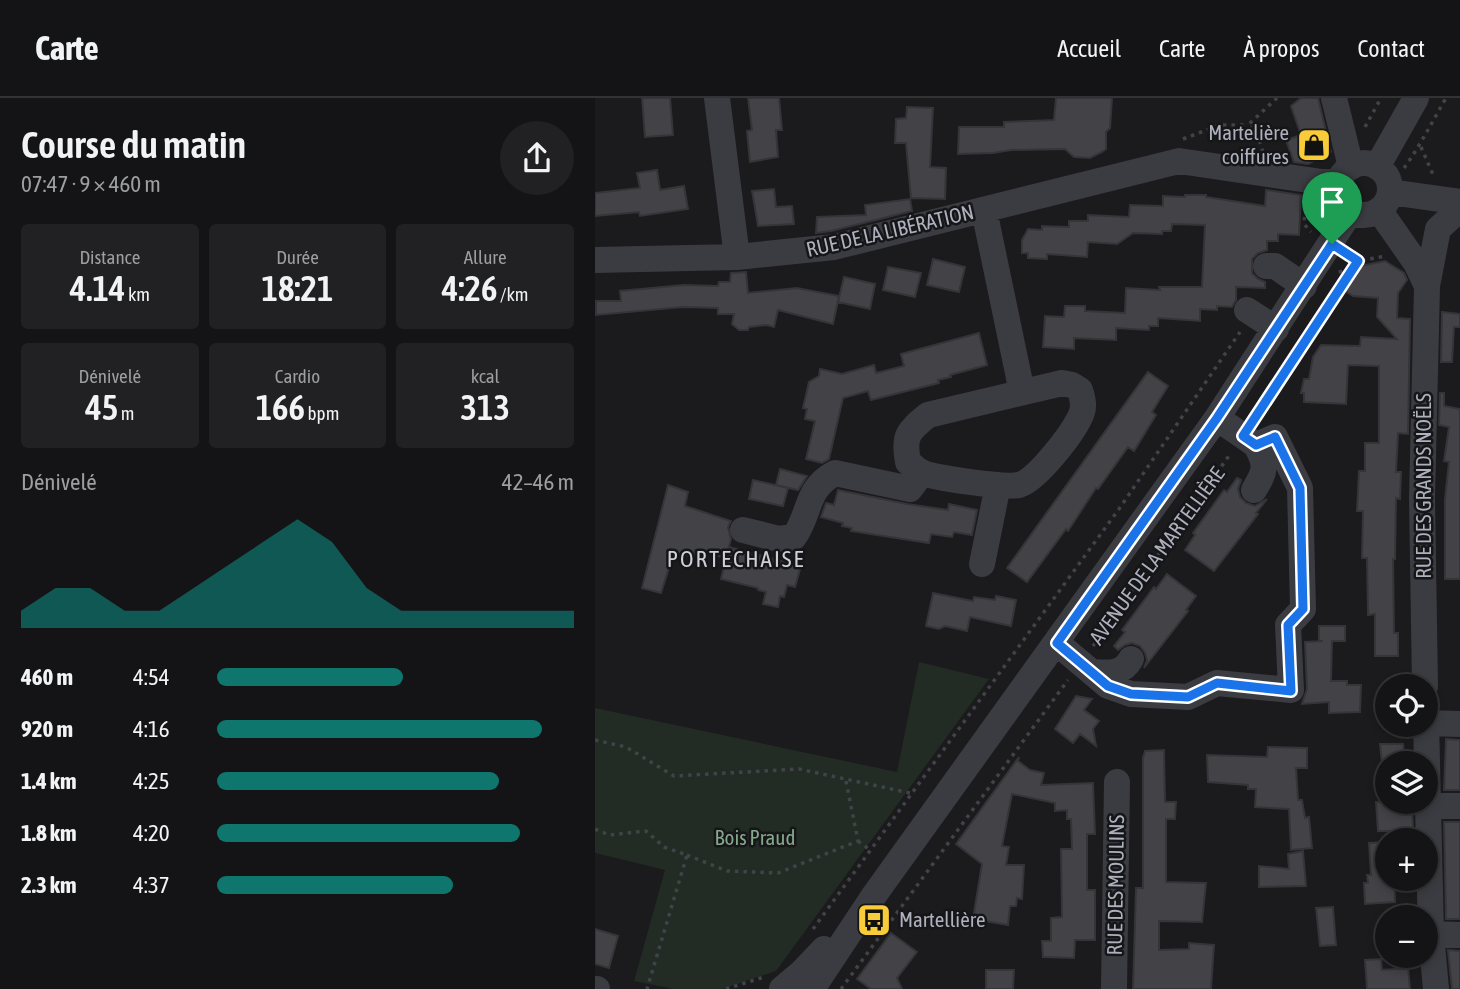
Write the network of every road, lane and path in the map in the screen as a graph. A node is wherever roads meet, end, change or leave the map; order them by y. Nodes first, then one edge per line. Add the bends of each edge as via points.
1 (717, 98) edge
2 (1277, 98) edge
3 (1333, 98) edge
4 (1416, 98) edge
5 (1445, 98) edge
6 (1248, 124) junction
7 (1174, 162) junction
8 (1356, 172) junction
9 (1270, 175) junction
10 (1308, 180) junction
11 (1385, 201) junction
12 (1453, 203) edge
13 (984, 210) junction
14 (1351, 211) junction
15 (1321, 238) junction
16 (1405, 247) junction
17 (737, 257) junction
18 (595, 260) edge
19 (1358, 261) junction
20 (1266, 266) dead end
21 (1304, 286) junction
22 (1427, 286) junction
23 (1250, 312) joint
24 (1276, 329) junction
25 (1022, 392) junction
26 (1217, 418) junction
27 (1249, 440) junction
28 (922, 472) junction
29 (998, 485) junction
30 (1254, 490) dead end
31 (743, 530) dead end
32 (982, 564) dead end
33 (1057, 643) junction
34 (1131, 659) dead end
35 (1087, 667) junction
36 (1426, 674) edge
37 (1438, 722) edge
38 (1460, 724) edge
39 (595, 740) edge
40 (846, 781) junction
41 (1117, 782) dead end
42 (911, 793) junction
43 (1438, 806) edge
44 (1460, 806) edge
45 (1428, 814) edge
46 (595, 829) edge
47 (858, 841) junction
48 (870, 850) junction
49 (687, 855) junction
50 (875, 894) junction
51 (1430, 905) edge
52 (816, 925) dead end
53 (1438, 934) edge
54 (1460, 936) edge
55 (1434, 968) edge
56 (647, 989) edge
57 (782, 989) edge
58 (813, 989) edge
59 (841, 989) edge
60 (1114, 989) edge
61 (1436, 989) edge

1 - 17 street
2 - 6 path
3 - 8 street
4 - 8 street
5 - 12 path via 1421,147 1439,187
6 - 7 path via 1220,125 1185,138 1170,147
6 - 9 path via 1258,136
7 - 9 street
7 - 13 street, RUE DE LA LIBÉRATION
8 - 10 street
8 - 11 street via 1386,176
8 - 14 street via 1340,198
9 - 10 street
10 - 15 path via 1304,224
11 - 12 street
11 - 14 street via 1366,215
11 - 16 street, RUE DES GRANDS NOËLS
12 - 22 street, RUE DES GRANDS NOËLS via 1438,229
13 - 17 street, RUE DE LA LIBÉRATION via 834,247
13 - 25 street
14 - 15 street, AVENUE DE LA MARTELLIÈRE
15 - 19 path
15 - 21 street, AVENUE DE LA MARTELLIÈRE
16 - 19 path via 1391,255
16 - 22 street, RUE DES GRANDS NOËLS
17 - 18 street, RUE DE LA LIBÉRATION
19 - 27 path, AVENUE DE LA MARTELLIÈRE
20 - 21 street via 1275,266
21 - 24 street, AVENUE DE LA MARTELLIÈRE
22 - 36 street, RUE DES GRANDS NOËLS via 1422,498
23 - 24 street
23 - 42 path via 1119,509
24 - 26 street, AVENUE DE LA MARTELLIÈRE
25 - 28 street via 928,415 912,427 905,449 908,462
25 - 29 street via 1072,385 1080,390 1084,402 1081,416 1032,478 1019,485
26 - 27 street
26 - 33 street, AVENUE DE LA MARTELLIÈRE
27 - 30 street via 1263,459 1265,472
27 - 35 path, AVENUE DE LA MARTELLIÈRE via 1166,547
27 - 35 street via 1275,437 1300,488 1303,609 1288,625 1291,691 1217,683 1188,697 1131,694 1108,686
28 - 29 street
28 - 31 street via 910,489 835,473 811,494 794,537 779,539
29 - 32 street
33 - 35 street
33 - 50 street, AVENUE DE LA MARTELLIÈRE
34 - 35 street via 1115,673
35 - 59 path, AVENUE DE LA MARTELLIÈRE
37 - 38 street
39 - 40 path via 626,747 674,776 799,769
40 - 42 path
40 - 47 path
41 - 60 street, RUE DES MOULINS
42 - 48 path
43 - 44 street
45 - 51 street
46 - 49 path via 609,835 646,831 664,846
47 - 48 path
47 - 49 path via 778,873 727,871
48 - 52 path
49 - 56 path
50 - 57 street, AVENUE DE LA MARTELLIÈRE
50 - 58 street, AVENUE DE LA MARTELLIÈRE
53 - 54 street
55 - 61 street

